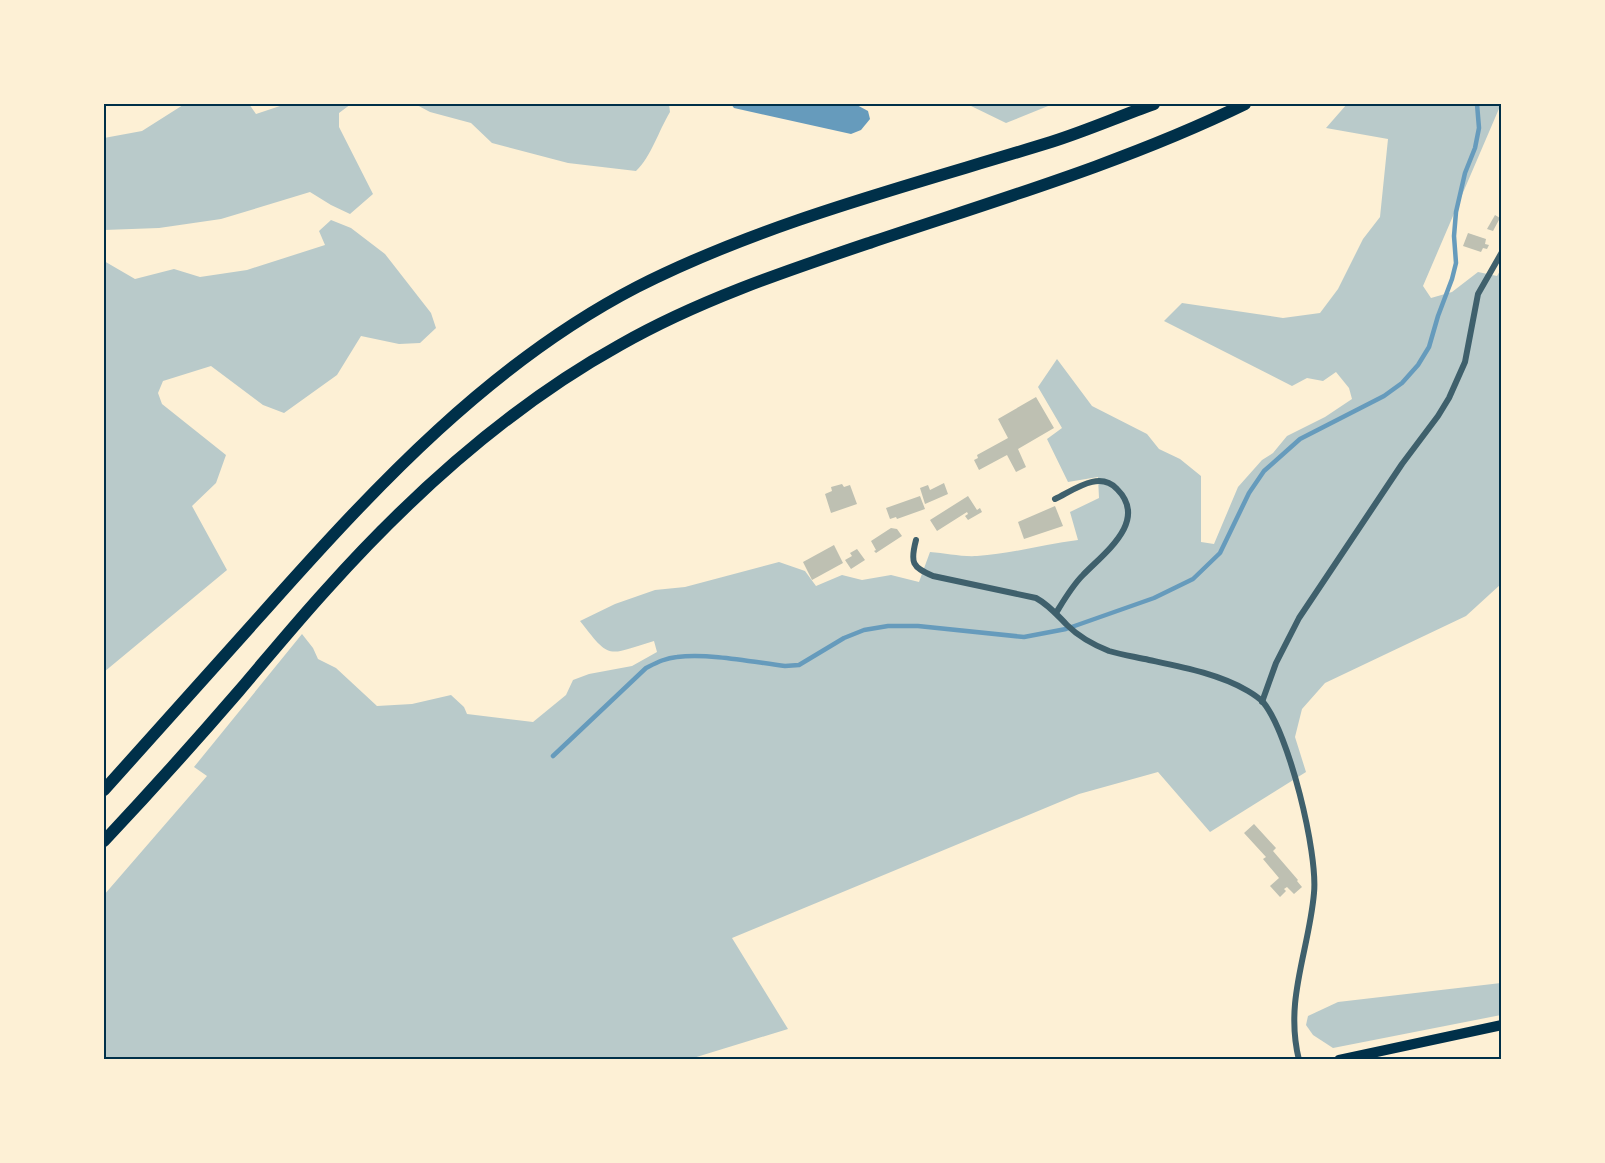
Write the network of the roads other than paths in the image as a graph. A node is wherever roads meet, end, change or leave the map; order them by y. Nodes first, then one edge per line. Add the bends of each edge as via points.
1 (1154, 104) edge
2 (1245, 104) edge
3 (1502, 252) edge
4 (1055, 499) dead end
5 (916, 540) dead end
6 (1056, 613) junction
7 (1262, 702) junction
8 (104, 790) edge
9 (104, 841) edge
10 (1502, 1025) edge
11 (1299, 1059) edge
12 (1340, 1059) edge

1 - 8 highway via 726,246 578,321 467,403 413,453 320,549
2 - 9 highway via 1122,157 750,285 646,331 567,376 453,463 396,517 326,589
3 - 7 street via 1478,294 1465,362 1449,398 1299,618
4 - 6 street via 1090,481 1103,481 1111,483 1124,497 1128,512 1126,527 1080,578
5 - 6 street via 913,560 917,569 945,579 1027,595 1044,602
6 - 7 street via 1086,640 1110,651 1220,679 1250,692
7 - 11 street via 1292,769 1314,867 1313,905 1296,984 1294,1019
10 - 12 main road

